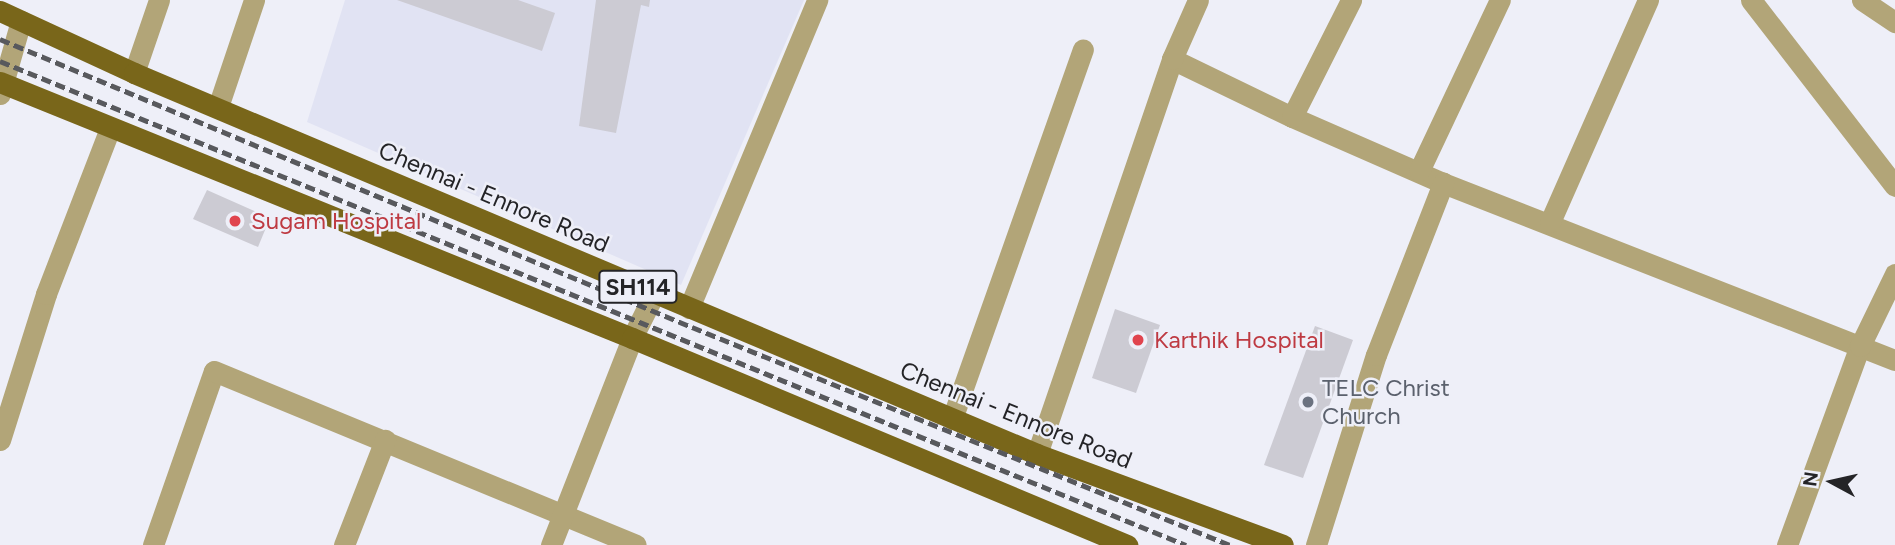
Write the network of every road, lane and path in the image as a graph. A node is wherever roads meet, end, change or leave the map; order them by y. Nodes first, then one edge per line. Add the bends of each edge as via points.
1 (159, 0) edge
2 (254, 0) edge
3 (817, 0) edge
4 (1198, 0) edge
5 (1351, 0) edge
6 (1500, 0) edge
7 (1648, 0) edge
8 (1751, 0) edge
9 (1861, 0) edge
10 (0, 11) edge
11 (21, 21) junction
12 (1895, 22) edge
13 (1083, 50) dead end
14 (1172, 59) junction
15 (134, 73) junction
16 (1, 86) edge
17 (218, 107) junction
18 (1292, 117) junction
19 (110, 128) junction
20 (1419, 171) junction
21 (1443, 183) junction
22 (1895, 186) edge
23 (1550, 222) junction
24 (1895, 274) edge
25 (654, 294) junction
26 (689, 308) junction
27 (632, 338) junction
28 (1860, 346) junction
29 (1895, 360) edge
30 (952, 419) junction
31 (0, 440) edge
32 (384, 440) junction
33 (1037, 454) junction
34 (561, 516) junction
35 (153, 545) edge
36 (344, 545) edge
37 (551, 545) edge
38 (636, 545) edge
39 (1127, 545) edge
40 (1283, 545) edge
41 (1316, 545) edge
42 (1787, 545) edge

1 - 15 street
2 - 17 street
3 - 26 street
4 - 14 street
5 - 18 street
6 - 20 street
7 - 23 street
8 - 22 street
9 - 12 street
10 - 11 main road, Chennai - Ennore Road / SH114
11 - 15 main road, Chennai - Ennore Road / SH114
11 - 16 street
13 - 30 street
14 - 18 street
14 - 33 street
15 - 17 main road, Chennai - Ennore Road / SH114
16 - 19 main road, SH114
17 - 25 main road, Chennai - Ennore Road / SH114
18 - 20 street
19 - 27 main road, SH114
19 - 31 street via 42,306
20 - 21 street
21 - 23 street
21 - 41 street via 1377,355
23 - 28 street
24 - 28 street
25 - 26 main road, Chennai - Ennore Road / SH114
25 - 27 street
26 - 30 main road, Chennai - Ennore Road / SH114
27 - 34 street
27 - 39 main road, SH114
28 - 29 street
28 - 42 street
30 - 33 main road, Chennai - Ennore Road / SH114
32 - 34 street
32 - 35 street via 214,371
32 - 36 street
33 - 40 main road, Chennai - Ennore Road / SH114
34 - 37 street
34 - 38 street

